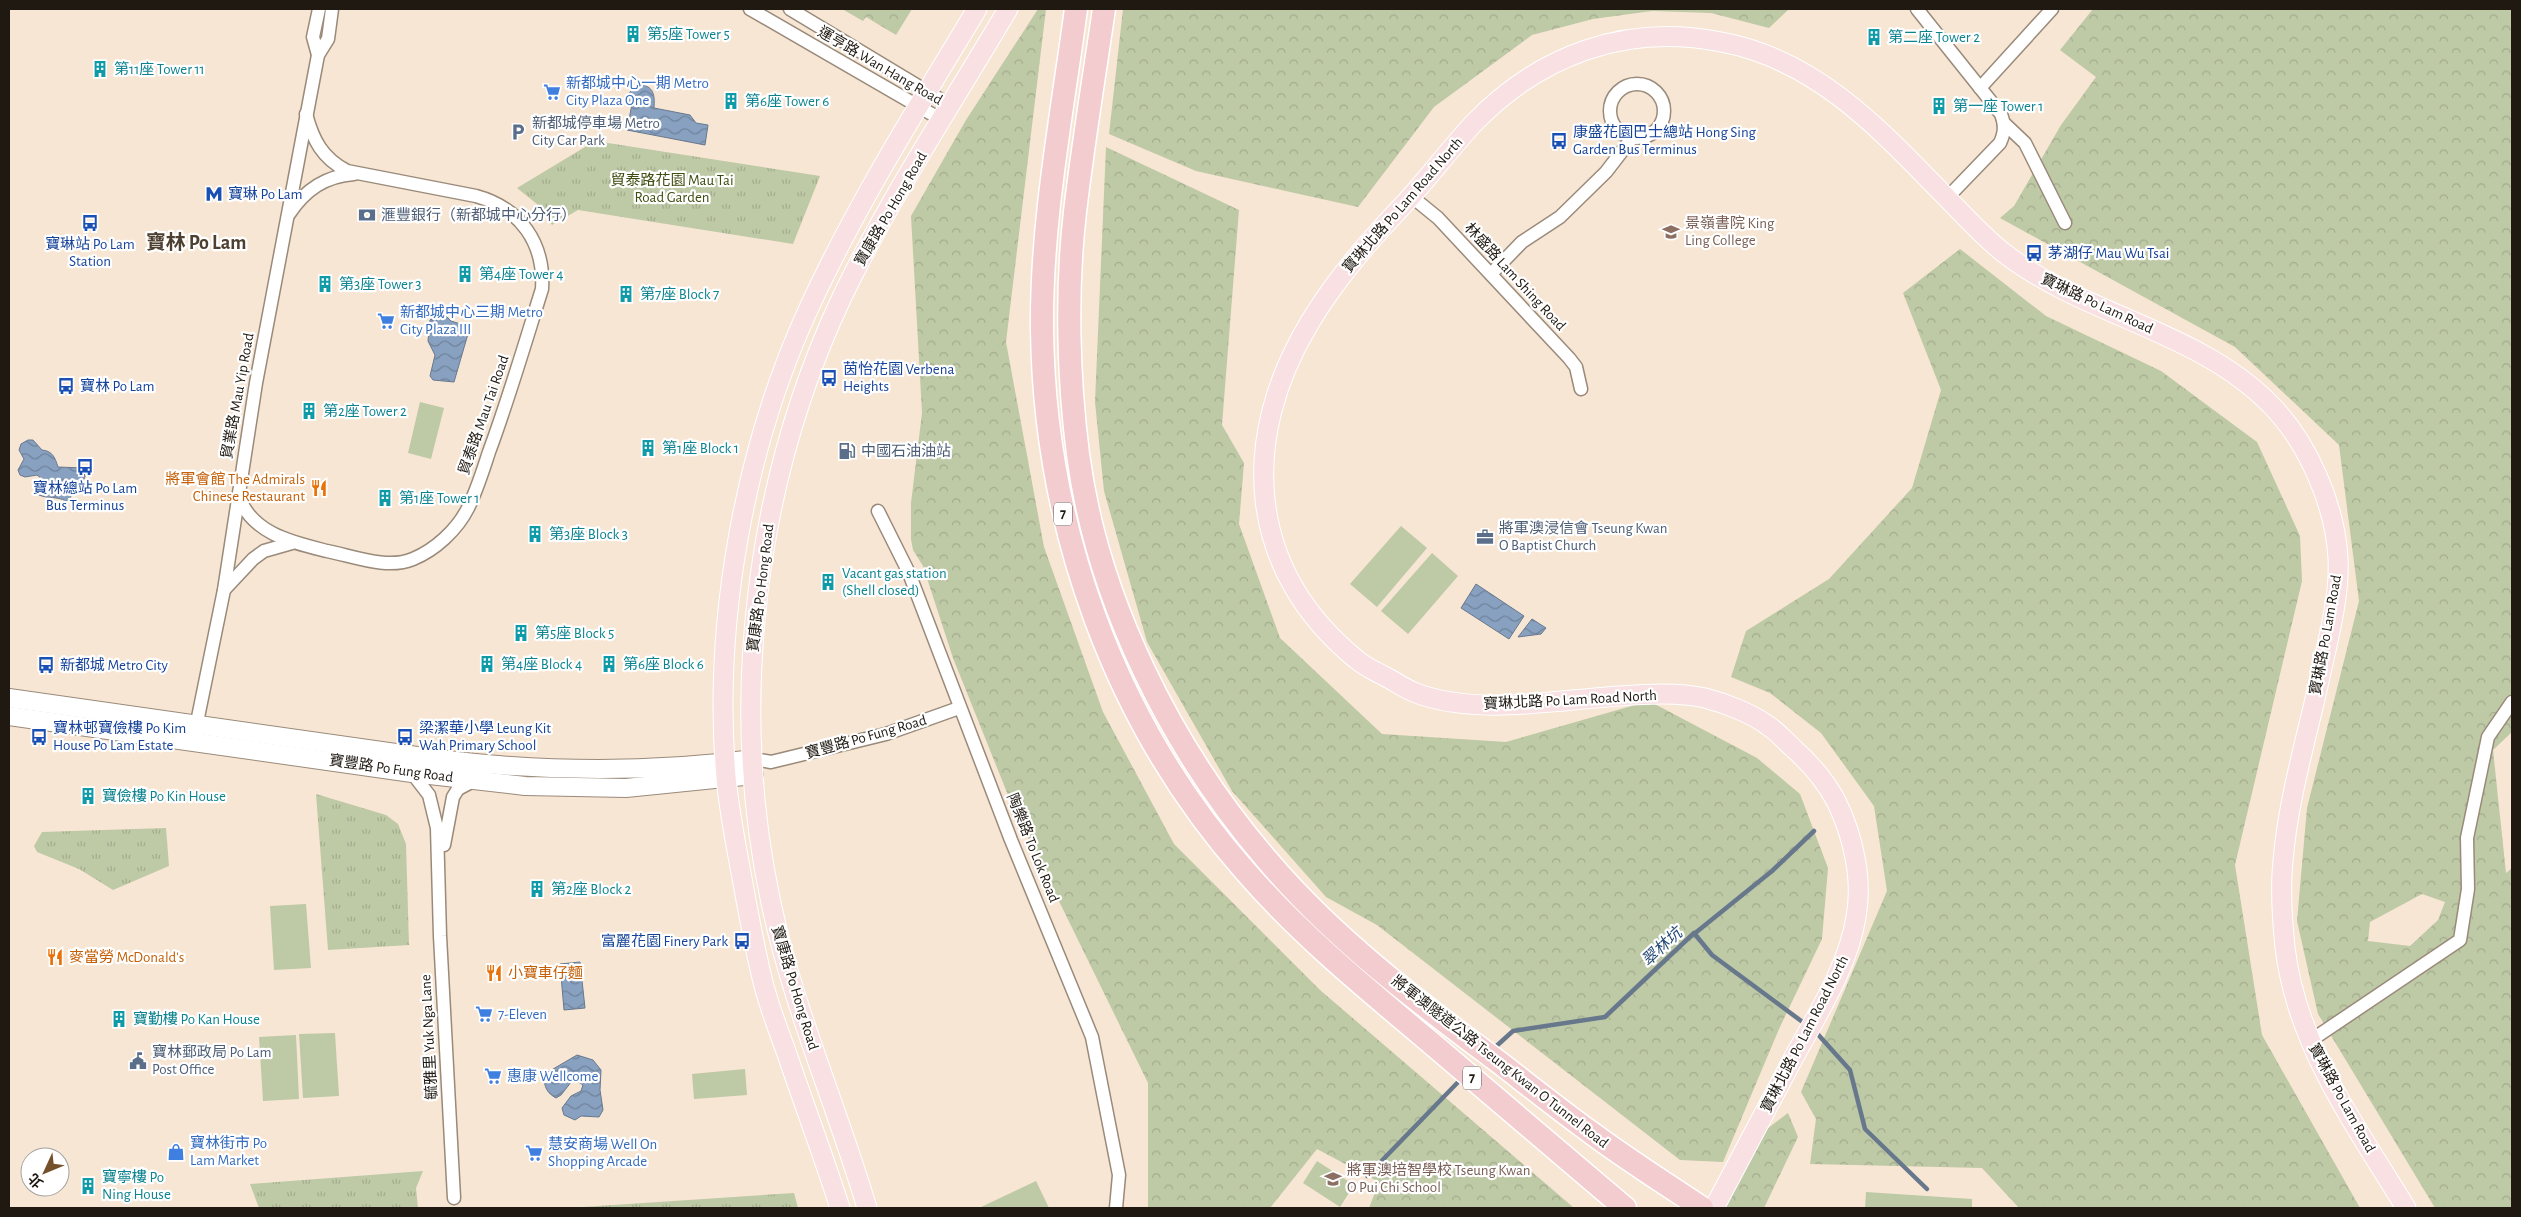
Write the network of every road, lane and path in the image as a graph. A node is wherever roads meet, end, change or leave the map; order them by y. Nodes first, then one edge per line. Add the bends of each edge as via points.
1 (319, 9) edge
2 (332, 9) edge
3 (750, 9) edge
4 (790, 9) edge
5 (977, 9) edge
6 (1008, 9) edge
7 (1076, 9) edge
8 (1104, 9) edge
9 (1917, 9) edge
10 (2052, 9) edge
11 (318, 55) junction
12 (1980, 88) junction
13 (928, 90) junction
14 (918, 107) junction
15 (946, 113) junction
16 (306, 114) junction
17 (2005, 124) junction
18 (1633, 137) junction
19 (358, 174) junction
20 (1411, 196) junction
21 (1947, 198) junction
22 (286, 218) junction
23 (2065, 223) dead end
24 (1491, 274) junction
25 (1581, 389) dead end
26 (238, 496) junction
27 (878, 511) dead end
28 (292, 542) junction
29 (224, 590) junction
30 (9, 698) edge
31 (2512, 702) edge
32 (959, 708) junction
33 (9, 716) edge
34 (197, 724) junction
35 (194, 742) junction
36 (760, 765) junction
37 (725, 771) junction
38 (412, 773) junction
39 (475, 780) junction
40 (439, 874) junction
41 (2310, 1041) junction
42 (454, 1198) dead end
43 (840, 1208) edge
44 (867, 1208) edge
45 (1116, 1208) edge
46 (1625, 1208) edge
47 (1702, 1208) edge
48 (1714, 1208) edge
49 (2406, 1208) edge

1 - 11 street, 貿業路 Mau Yip Road via 313,37
2 - 11 street, 貿業路 Mau Yip Road via 328,39
3 - 14 street, 運亨路 Wan Hang Road
4 - 13 street, 運亨路 Wan Hang Road
5 - 13 main road, 寶康路 Po Hong Road
6 - 15 main road, 寶康路 Po Hong Road
7 - 46 highway, 將軍澳隧道公路 Tseung Kwan O Tunnel Road / 7 via 1050,203 1042,309 1044,384 1056,481 1070,542 1109,654 1136,711 1168,766 1205,822 1244,871 1319,946
8 - 47 highway, 將軍澳隧道公路 Tseung Kwan O Tunnel Road / 7 via 1074,216 1070,318 1078,453 1094,537 1127,630 1179,735 1249,838 1330,925 1442,1021 1593,1134
9 - 12 street
10 - 12 street
11 - 16 street, 貿業路 Mau Yip Road
12 - 17 street
13 - 14 main road, 寶康路 Po Hong Road
13 - 15 street, 運亨路 Wan Hang Road
14 - 15 street, 運亨路 Wan Hang Road
14 - 37 main road, 寶康路 Po Hong Road via 826,270 791,351 763,434 742,525 729,607
15 - 36 main road, 寶康路 Po Hong Road via 878,229 844,295 818,356 786,448 768,528 756,608 751,701
16 - 19 street, 貿泰路 Mau Tai Road via 320,150 337,166
16 - 22 street, 貿業路 Mau Yip Road
17 - 21 street via 2000,143
17 - 23 street via 2025,143
18 - 18 street via 1617,128 1610,111 1618,92 1636,84 1655,92 1662,101 1664,113 1655,131 1641,138
18 - 24 street via 1606,172 1560,217 1522,242
19 - 22 street, 貿泰路 Mau Tai Road via 338,176 319,184 299,200
19 - 28 street, 貿泰路 Mau Tai Road via 476,196 499,204 519,219 534,240 541,264 542,289 476,490 467,509 444,539 413,559 393,563
20 - 21 main road, 寶琳北路 Po Lam Road North via 1472,126 1506,93 1534,72 1581,52 1626,39 1664,36 1740,45 1811,75 1843,97
20 - 24 street, 林盛路 Lam Shing Road via 1438,218
20 - 48 main road, 寶琳北路 Po Lam Road North via 1355,257 1311,318 1288,362 1269,411 1262,469 1267,523 1284,570 1316,620 1360,663 1416,693 1453,702 1494,706 1648,694 1709,699 1764,722 1805,759 1827,786 1846,824 1859,889 1858,908 1843,962
21 - 41 main road, 寶琳路 Po Lam Road via 1982,237 2023,268 2062,291 2174,340 2221,365 2269,403 2298,438 2313,470 2326,502 2338,555 2331,623 2288,822 2281,899 2290,979
22 - 26 street, 貿業路 Mau Yip Road
24 - 25 street, 林盛路 Lam Shing Road via 1569,358 1576,367
26 - 28 street, 貿泰路 Mau Tai Road via 256,523
26 - 29 street, 貿業路 Mau Yip Road
27 - 32 street, 陶樂路 To Lok Road via 909,573
28 - 29 street, 貿泰路 Mau Tai Road via 264,551
29 - 34 street, 貿業路 Mau Yip Road
30 - 34 street, 寶豐路 Po Fung Road
31 - 41 street via 2488,737 2467,838 2468,889 2460,940
32 - 36 street, 寶豐路 Po Fung Road via 886,734
32 - 45 street, 陶樂路 To Lok Road via 1092,1037 1119,1175
33 - 35 street, 寶豐路 Po Fung Road
34 - 35 street, 貿業路 Mau Yip Road
34 - 37 street, 寶豐路 Po Fung Road via 446,760 530,768
35 - 38 street, 寶豐路 Po Fung Road
36 - 37 street, 寶豐路 Po Fung Road
36 - 44 main road, 寶康路 Po Hong Road via 764,867 784,958
37 - 39 street, 寶豐路 Po Fung Road via 626,788 535,786
37 - 43 main road, 寶康路 Po Hong Road via 762,979
38 - 39 street, 寶豐路 Po Fung Road
38 - 40 street, 毓雅里 Yuk Nga Lane via 433,804
39 - 40 street, 毓雅里 Yuk Nga Lane via 458,789 453,797
40 - 42 street, 毓雅里 Yuk Nga Lane
41 - 49 main road, 寶琳路 Po Lam Road via 2327,1076

